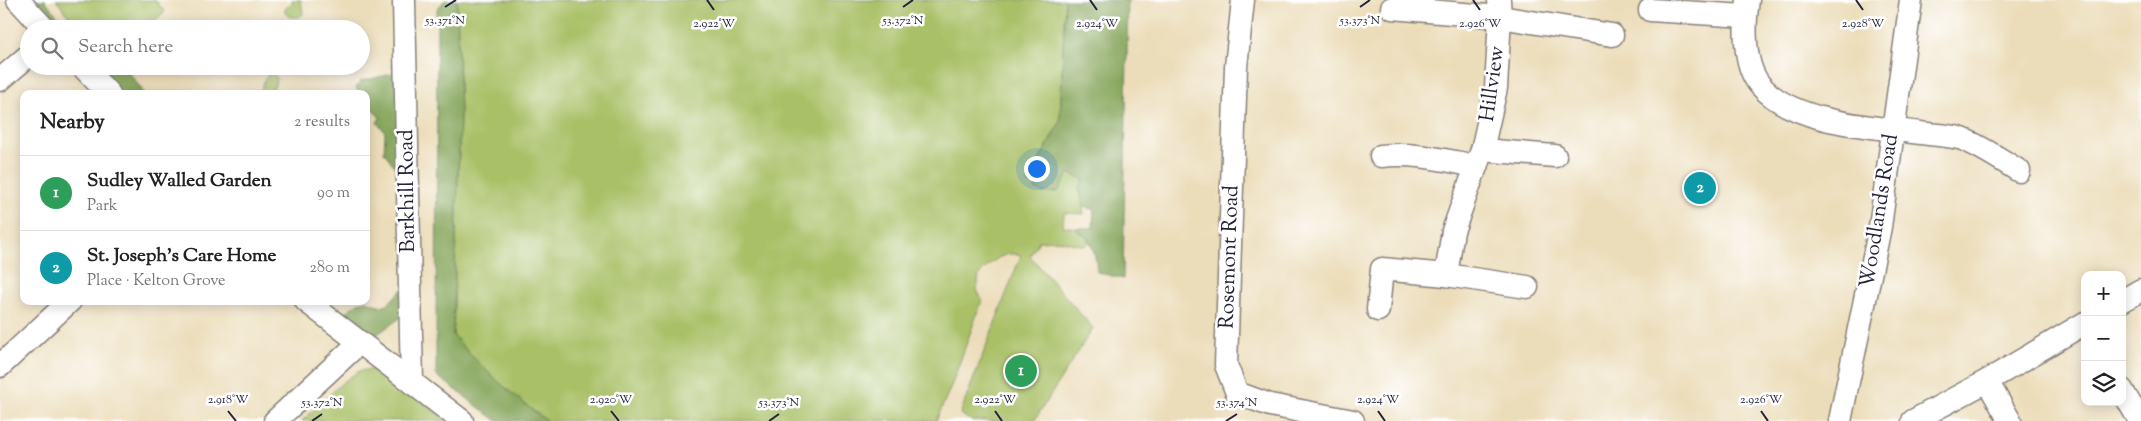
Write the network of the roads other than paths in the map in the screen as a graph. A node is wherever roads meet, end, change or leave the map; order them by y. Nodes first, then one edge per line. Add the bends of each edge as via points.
1 (18, 0) edge
2 (404, 0) edge
3 (1243, 0) edge
4 (1911, 0) edge
5 (1392, 8) dead end
6 (1500, 8) edge
7 (1746, 8) edge
8 (1650, 10) dead end
9 (36, 20) edge
10 (1612, 36) dead end
11 (20, 63) edge
12 (91, 75) edge
13 (0, 80) edge
14 (105, 90) edge
15 (1893, 130) junction
16 (1381, 156) dead end
17 (1555, 156) dead end
18 (1479, 158) junction
19 (2019, 171) dead end
20 (1446, 275) junction
21 (1527, 287) dead end
22 (2141, 290) edge
23 (2126, 299) edge
24 (66, 305) edge
25 (311, 305) edge
26 (1378, 310) dead end
27 (2081, 326) edge
28 (359, 344) junction
29 (0, 366) edge
30 (1987, 381) junction
31 (412, 383) junction
32 (2126, 397) edge
33 (275, 421) edge
34 (462, 421) edge
35 (1353, 421) edge
36 (1840, 421) edge
37 (1913, 421) edge
38 (2010, 421) edge
39 (2140, 421) edge

1 - 9 street
2 - 31 street, Barkhill Road
3 - 35 street, Rosemont Road via 1236,68 1226,365 1238,393 1270,405
4 - 15 street, Woodlands Road
5 - 6 street
6 - 10 street, Hillview
6 - 18 street, Hillview via 1496,88
7 - 8 street
7 - 15 street via 1747,57 1759,84 1773,96 1791,107 1840,123
11 - 13 street
12 - 14 street
15 - 19 street via 1960,138
15 - 36 street, Woodlands Road via 1880,227
16 - 18 street
17 - 18 street, Hillview
18 - 20 street, Hillview via 1453,231
20 - 21 street
20 - 26 street via 1382,270
22 - 23 street
24 - 29 street
25 - 28 street
27 - 30 street
28 - 31 street
28 - 33 street
30 - 37 street
30 - 38 street
31 - 34 street
32 - 39 street

